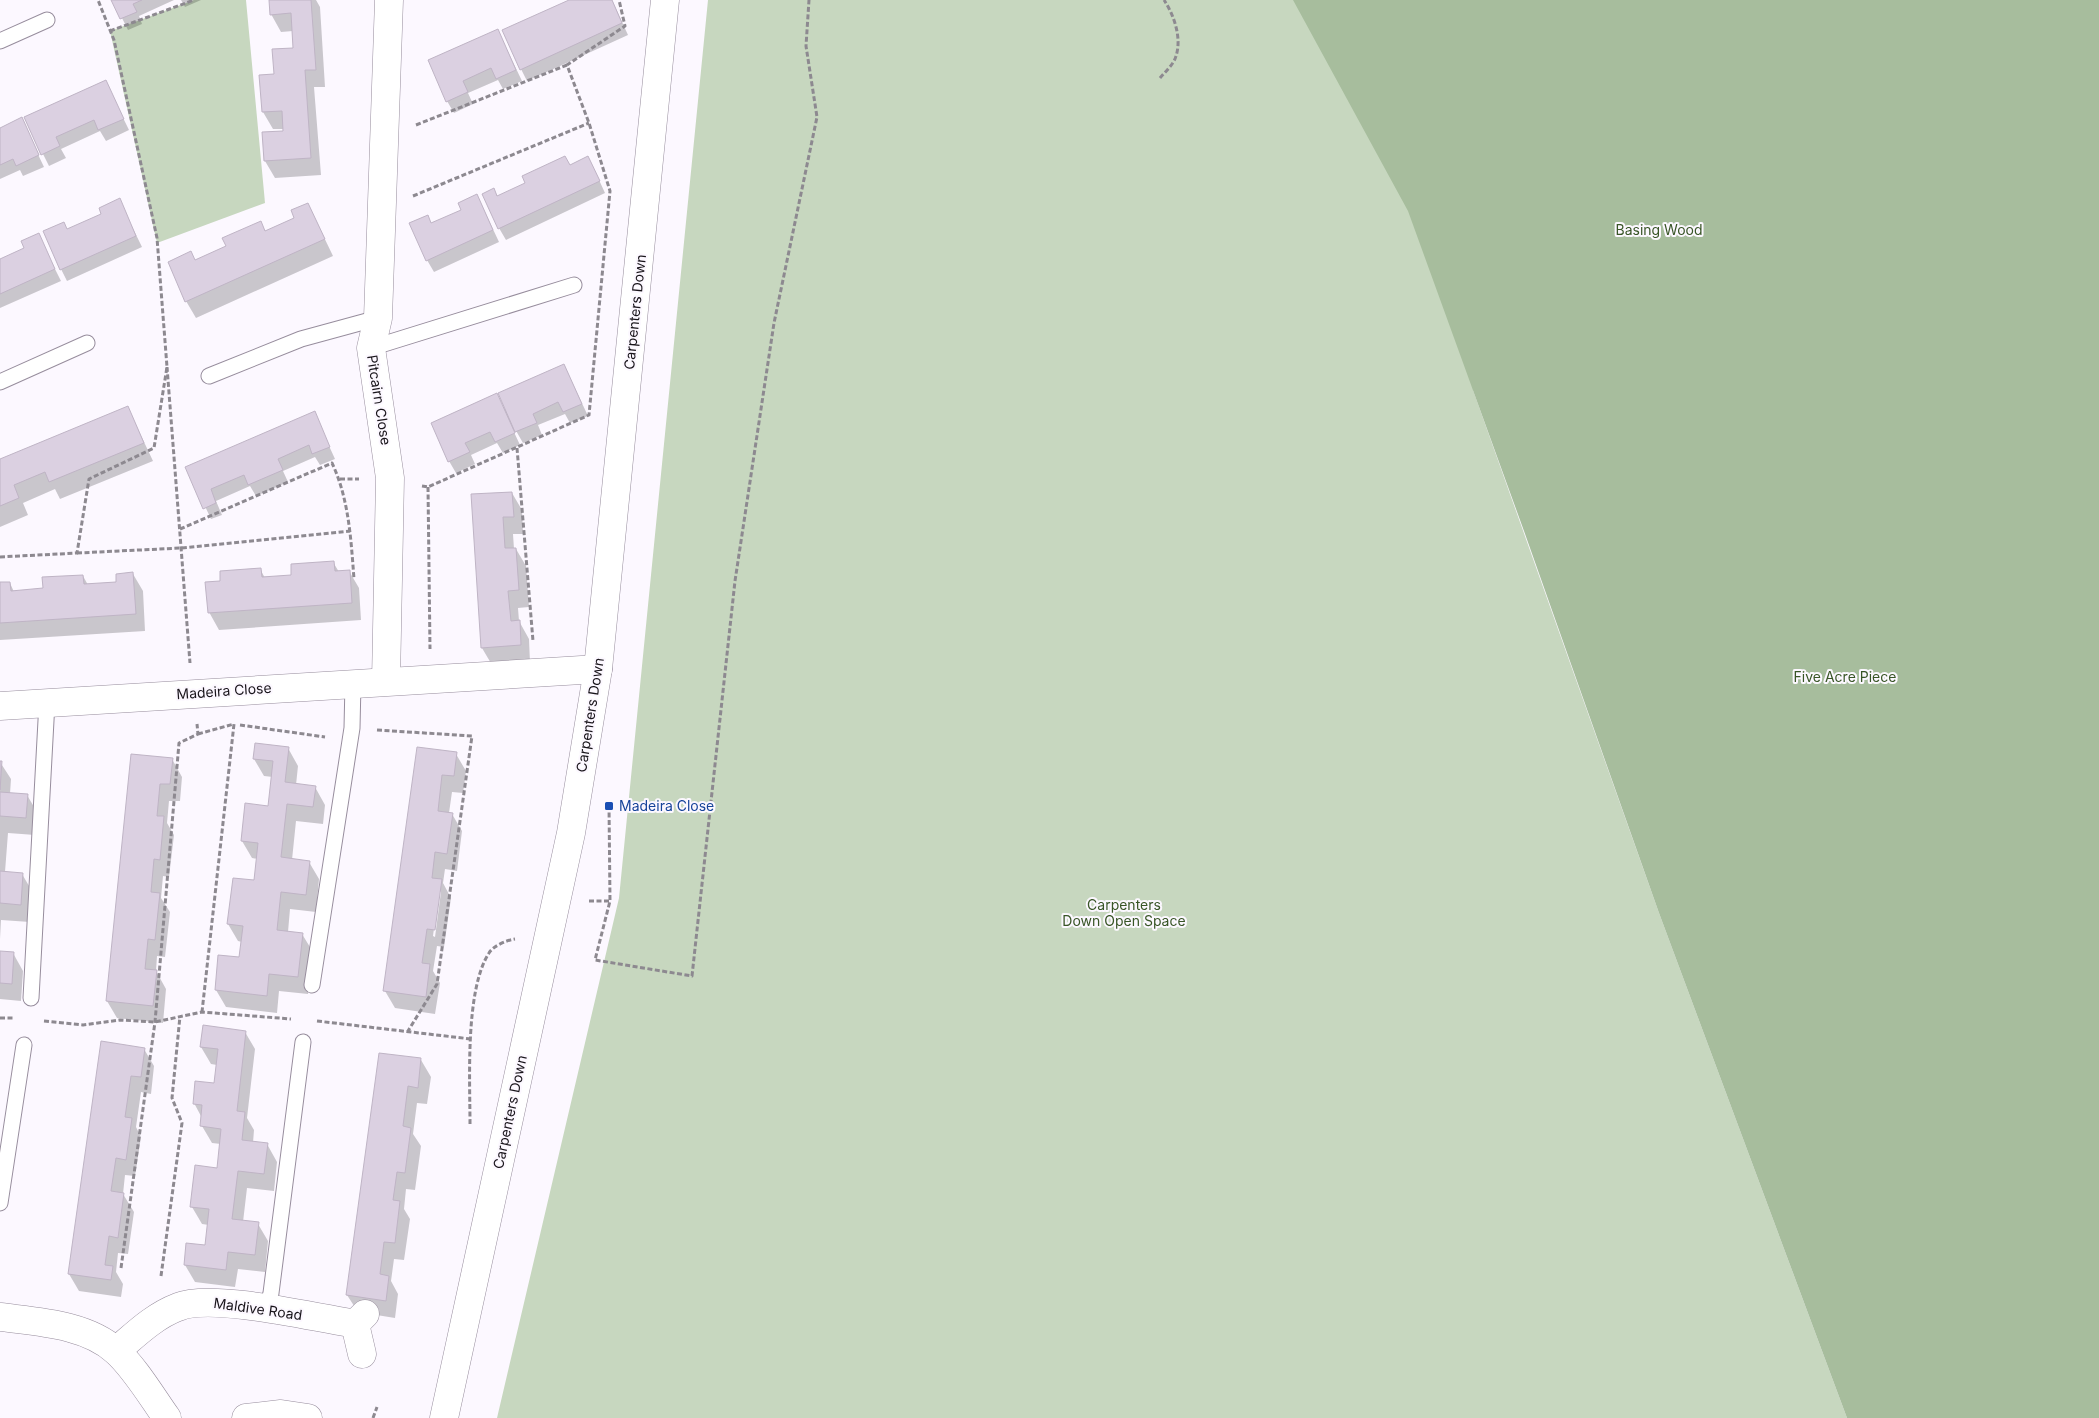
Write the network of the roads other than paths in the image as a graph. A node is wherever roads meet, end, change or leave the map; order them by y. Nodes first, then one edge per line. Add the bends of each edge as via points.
1 (389, 0) edge
2 (665, 0) edge
3 (47, 20) dead end
4 (0, 41) edge
5 (574, 285) dead end
6 (378, 318) junction
7 (87, 343) dead end
8 (371, 348) junction
9 (210, 376) dead end
10 (0, 382) edge
11 (598, 669) junction
12 (386, 681) junction
13 (353, 683) junction
14 (47, 702) junction
15 (0, 706) edge
16 (312, 985) dead end
17 (31, 998) dead end
18 (303, 1042) dead end
19 (24, 1046) dead end
20 (0, 1204) edge
21 (266, 1310) junction
22 (0, 1317) edge
23 (116, 1351) junction
24 (362, 1354) dead end
25 (167, 1418) edge
26 (246, 1418) edge
27 (308, 1418) edge
28 (444, 1418) edge

1 - 6 street, Pitcairn Close
2 - 11 street, Carpenters Down
3 - 4 lane
5 - 8 lane
6 - 8 street, Pitcairn Close
6 - 9 lane via 301,339
7 - 10 lane
8 - 12 street, Pitcairn Close via 390,478
11 - 12 street, Madeira Close
11 - 28 street, Carpenters Down via 570,833
12 - 13 street, Madeira Close
13 - 14 street, Madeira Close
13 - 16 lane via 352,728
14 - 15 street, Madeira Close
14 - 17 lane
18 - 21 lane via 271,1293
19 - 20 lane
21 - 23 street, Maldive Road via 213,1301 179,1306 152,1322
21 - 24 street, Maldive Road via 360,1319
22 - 23 street via 52,1324 93,1336
23 - 25 street
26 - 27 street via 281,1414

